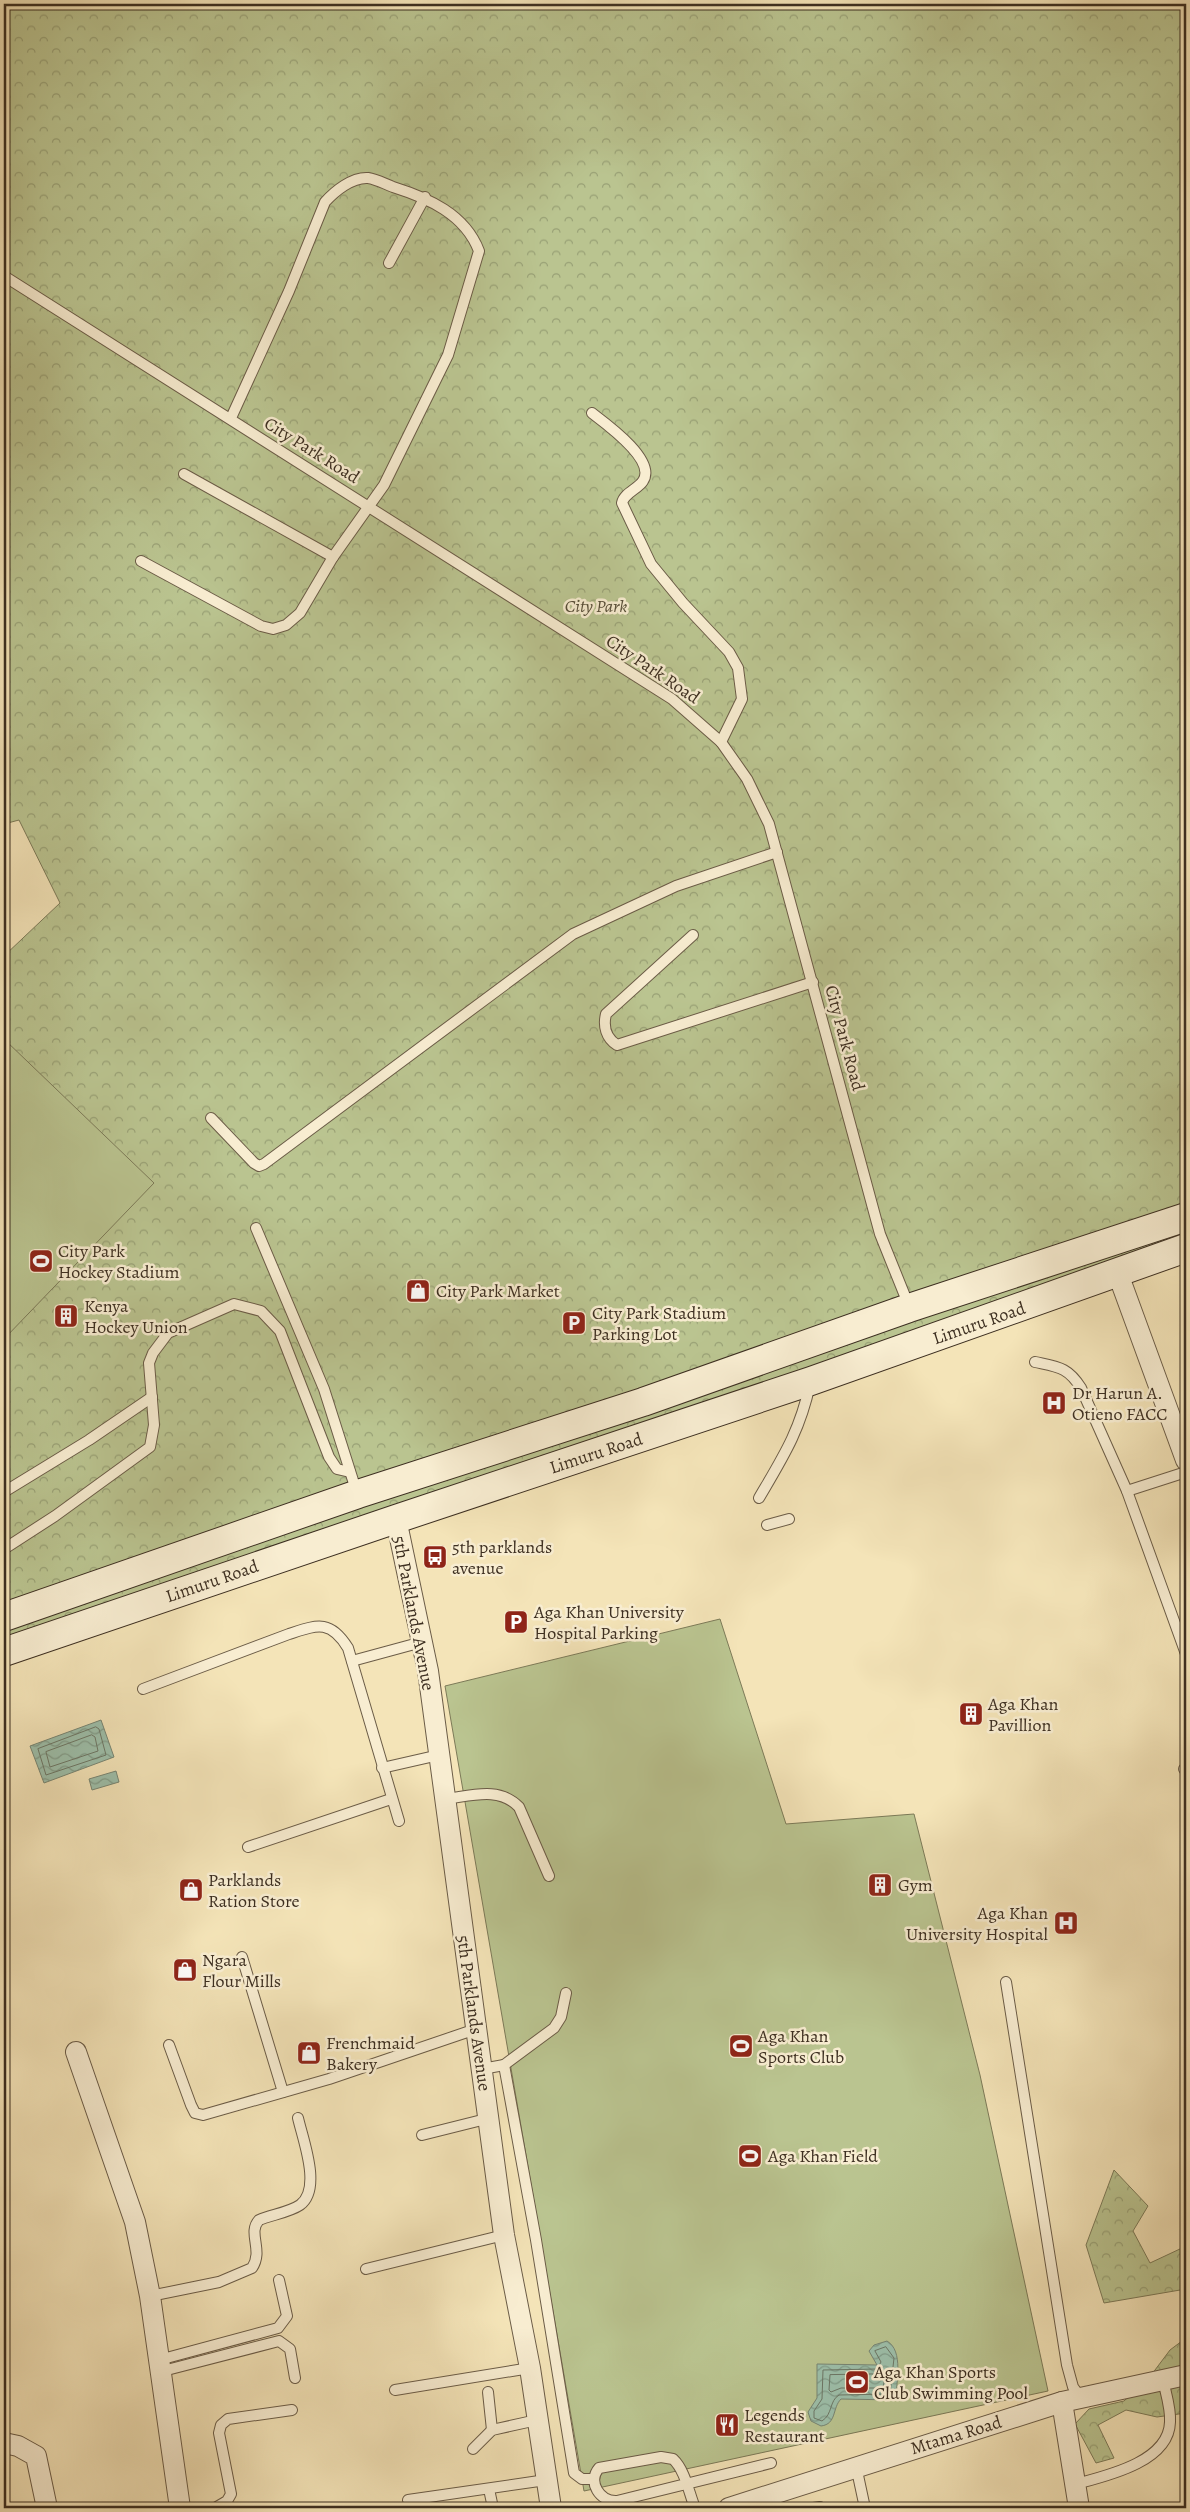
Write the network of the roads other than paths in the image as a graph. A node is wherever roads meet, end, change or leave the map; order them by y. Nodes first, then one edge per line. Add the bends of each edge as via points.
1 (425, 197) junction
2 (389, 264) dead end
3 (4, 276) edge
4 (592, 413) dead end
5 (231, 418) junction
6 (184, 474) dead end
7 (370, 506) junction
8 (333, 557) junction
9 (141, 561) dead end
10 (721, 742) junction
11 (777, 852) junction
12 (693, 935) dead end
13 (813, 982) junction
14 (211, 1118) dead end
15 (1186, 1217) edge
16 (256, 1228) dead end
17 (1110, 1243) junction
18 (1186, 1248) edge
19 (1118, 1274) junction
20 (909, 1308) junction
21 (1035, 1362) dead end
22 (810, 1382) junction
23 (152, 1396) junction
24 (1186, 1460) edge
25 (1186, 1472) edge
26 (354, 1483) junction
27 (1127, 1490) junction
28 (4, 1492) edge
29 (759, 1498) dead end
30 (789, 1518) dead end
31 (396, 1519) junction
32 (767, 1525) dead end
33 (5, 1544) edge
34 (4, 1617) edge
35 (422, 1642) junction
36 (4, 1652) edge
37 (1186, 1654) edge
38 (352, 1661) junction
39 (143, 1689) dead end
40 (439, 1755) junction
41 (382, 1768) junction
42 (391, 1799) junction
43 (445, 1799) junction
44 (399, 1821) dead end
45 (248, 1848) dead end
46 (549, 1876) dead end
47 (242, 1957) dead end
48 (1006, 1982) dead end
49 (566, 1993) dead end
50 (476, 2029) junction
51 (170, 2045) dead end
52 (76, 2052) dead end
53 (504, 2065) junction
54 (482, 2069) junction
55 (283, 2092) junction
56 (298, 2118) dead end
57 (490, 2118) junction
58 (422, 2135) dead end
59 (504, 2235) junction
60 (366, 2269) dead end
61 (279, 2280) dead end
62 (150, 2296) junction
63 (159, 2366) junction
64 (530, 2368) junction
65 (1186, 2375) edge
66 (295, 2378) dead end
67 (1163, 2380) junction
68 (395, 2390) dead end
69 (488, 2392) dead end
70 (1081, 2398) junction
71 (1062, 2402) junction
72 (292, 2410) dead end
73 (536, 2420) junction
74 (492, 2430) junction
75 (4, 2443) edge
76 (473, 2449) dead end
77 (771, 2463) dead end
78 (856, 2466) junction
79 (593, 2479) junction
80 (546, 2480) junction
81 (1076, 2484) junction
82 (686, 2486) junction
83 (489, 2488) junction
84 (408, 2500) dead end
85 (47, 2508) edge
86 (180, 2508) edge
87 (215, 2508) edge
88 (493, 2508) edge
89 (551, 2508) edge
90 (695, 2508) edge
91 (729, 2508) edge
92 (865, 2508) edge
93 (1080, 2508) edge

1 - 2 lane
1 - 5 lane via 366,178 348,183 330,196
1 - 7 lane via 460,221 479,251 448,355 384,485
3 - 5 lane, City Park Road
4 - 10 lane via 627,441 643,466 643,482 623,498 622,503 647,557 683,603 729,652 738,668 742,700
5 - 7 lane, City Park Road
6 - 8 lane
7 - 8 lane
7 - 10 lane, City Park Road via 672,698
8 - 9 lane via 300,613 286,625 273,629 261,626
10 - 11 lane, City Park Road via 747,779 769,824
11 - 13 lane, City Park Road
11 - 14 lane via 676,886 573,934 264,1164 258,1166 254,1163
12 - 13 lane via 606,1014 604,1024 608,1038 614,1043 617,1045
13 - 20 lane, City Park Road via 880,1234
15 - 17 main road, Limuru Road
16 - 26 lane via 324,1389
17 - 19 main road
17 - 20 main road, Limuru Road
18 - 19 main road, Limuru Road
19 - 22 main road, Limuru Road
19 - 24 street
20 - 26 main road, Limuru Road via 644,1402
21 - 27 lane via 1064,1368 1075,1378
22 - 29 lane via 804,1414 795,1437
22 - 31 main road, Limuru Road
23 - 26 lane via 150,1363 153,1353 168,1333 234,1304 261,1311 280,1331 329,1457 337,1469
23 - 28 lane via 89,1440
23 - 33 lane via 154,1426 150,1447 55,1516
25 - 27 lane
26 - 34 main road, Limuru Road
27 - 37 lane
30 - 32 lane
31 - 35 street, 5th Parklands Avenue
31 - 36 main road, Limuru Road
35 - 38 lane
35 - 40 street, 5th Parklands Avenue
38 - 39 lane via 348,1648 334,1630 324,1626 312,1627
38 - 41 lane
40 - 41 lane
40 - 43 street, 5th Parklands Avenue
41 - 42 lane
42 - 44 lane
42 - 45 lane
43 - 46 lane via 489,1794 510,1798 518,1807
43 - 50 street, 5th Parklands Avenue
47 - 55 lane
48 - 70 lane via 1067,2365 1073,2387
49 - 53 lane via 561,2017 554,2028
50 - 54 street, 5th Parklands Avenue
50 - 55 lane via 329,2080
51 - 55 lane via 195,2113 203,2115
52 - 62 street via 135,2222
53 - 54 lane
53 - 79 lane via 574,2474 582,2479
54 - 57 street, 5th Parklands Avenue
56 - 62 lane via 309,2163 311,2181 308,2196 300,2205 255,2223 258,2255 252,2268 219,2282
57 - 58 lane
57 - 59 street, 5th Parklands Avenue
59 - 60 lane
59 - 64 street, 5th Parklands Avenue
61 - 63 lane via 287,2316 278,2328
62 - 63 street
63 - 66 lane via 279,2342 290,2350
63 - 86 street
64 - 68 lane
64 - 73 street, 5th Parklands Avenue
65 - 67 street, Mtama Road
67 - 70 street, Mtama Road
67 - 81 lane via 1170,2423 1164,2440 1153,2453 1125,2470
69 - 74 lane
70 - 71 street, Mtama Road
71 - 78 street, Mtama Road
71 - 81 street
72 - 87 lane via 228,2419 221,2425 219,2434 231,2494
73 - 74 lane
73 - 80 street, 5th Parklands Avenue
74 - 76 lane
75 - 85 street via 36,2456
77 - 82 lane
78 - 91 street, Mtama Road
78 - 92 lane
79 - 82 lane via 602,2498 609,2502
79 - 82 lane via 599,2468 670,2458 679,2465
80 - 83 lane
80 - 89 street, 5th Parklands Avenue
81 - 93 street
82 - 90 lane
83 - 84 lane
83 - 88 lane

